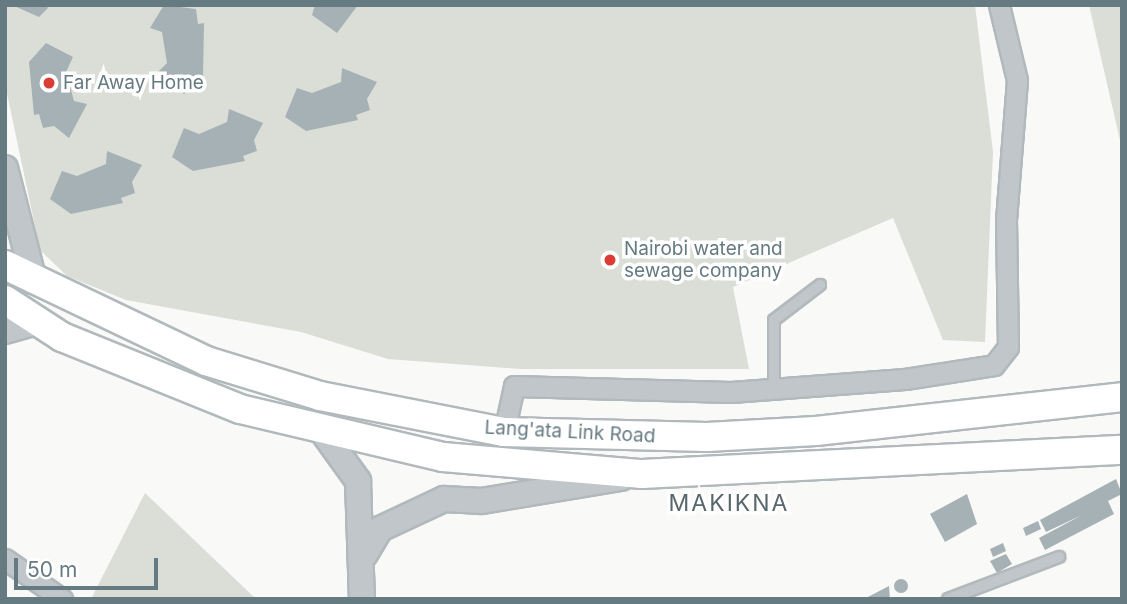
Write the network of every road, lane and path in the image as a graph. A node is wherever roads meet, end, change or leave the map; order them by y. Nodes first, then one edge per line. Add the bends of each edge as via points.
1 (999, 5) edge
2 (5, 168) edge
3 (5, 265) edge
4 (34, 281) junction
5 (820, 285) dead end
6 (17, 315) edge
7 (774, 389) junction
8 (1122, 397) edge
9 (323, 431) junction
10 (504, 432) junction
11 (1122, 450) edge
12 (642, 474) junction
13 (365, 554) junction
14 (1059, 557) dead end
15 (5, 559) edge
16 (62, 599) edge
17 (362, 599) edge
18 (948, 599) edge

1 - 7 street via 1017,80 1006,220 1008,347 994,365
2 - 4 street
3 - 4 main road, Lang'ata Link Road
4 - 6 main road
4 - 10 main road, Lang'ata Link Road via 206,361 320,396
5 - 7 lane via 774,320
6 - 9 main road, Lang'ata Link Road via 139,371 240,409
7 - 10 street via 661,393 514,386
8 - 10 main road, Lang'ata Link Road via 816,431 707,437
9 - 12 main road, Lang'ata Link Road via 443,457
9 - 13 street via 358,481
11 - 12 main road, Lang'ata Link Road
12 - 13 street via 482,501 444,499 380,529
13 - 17 street
14 - 18 lane
15 - 16 street

